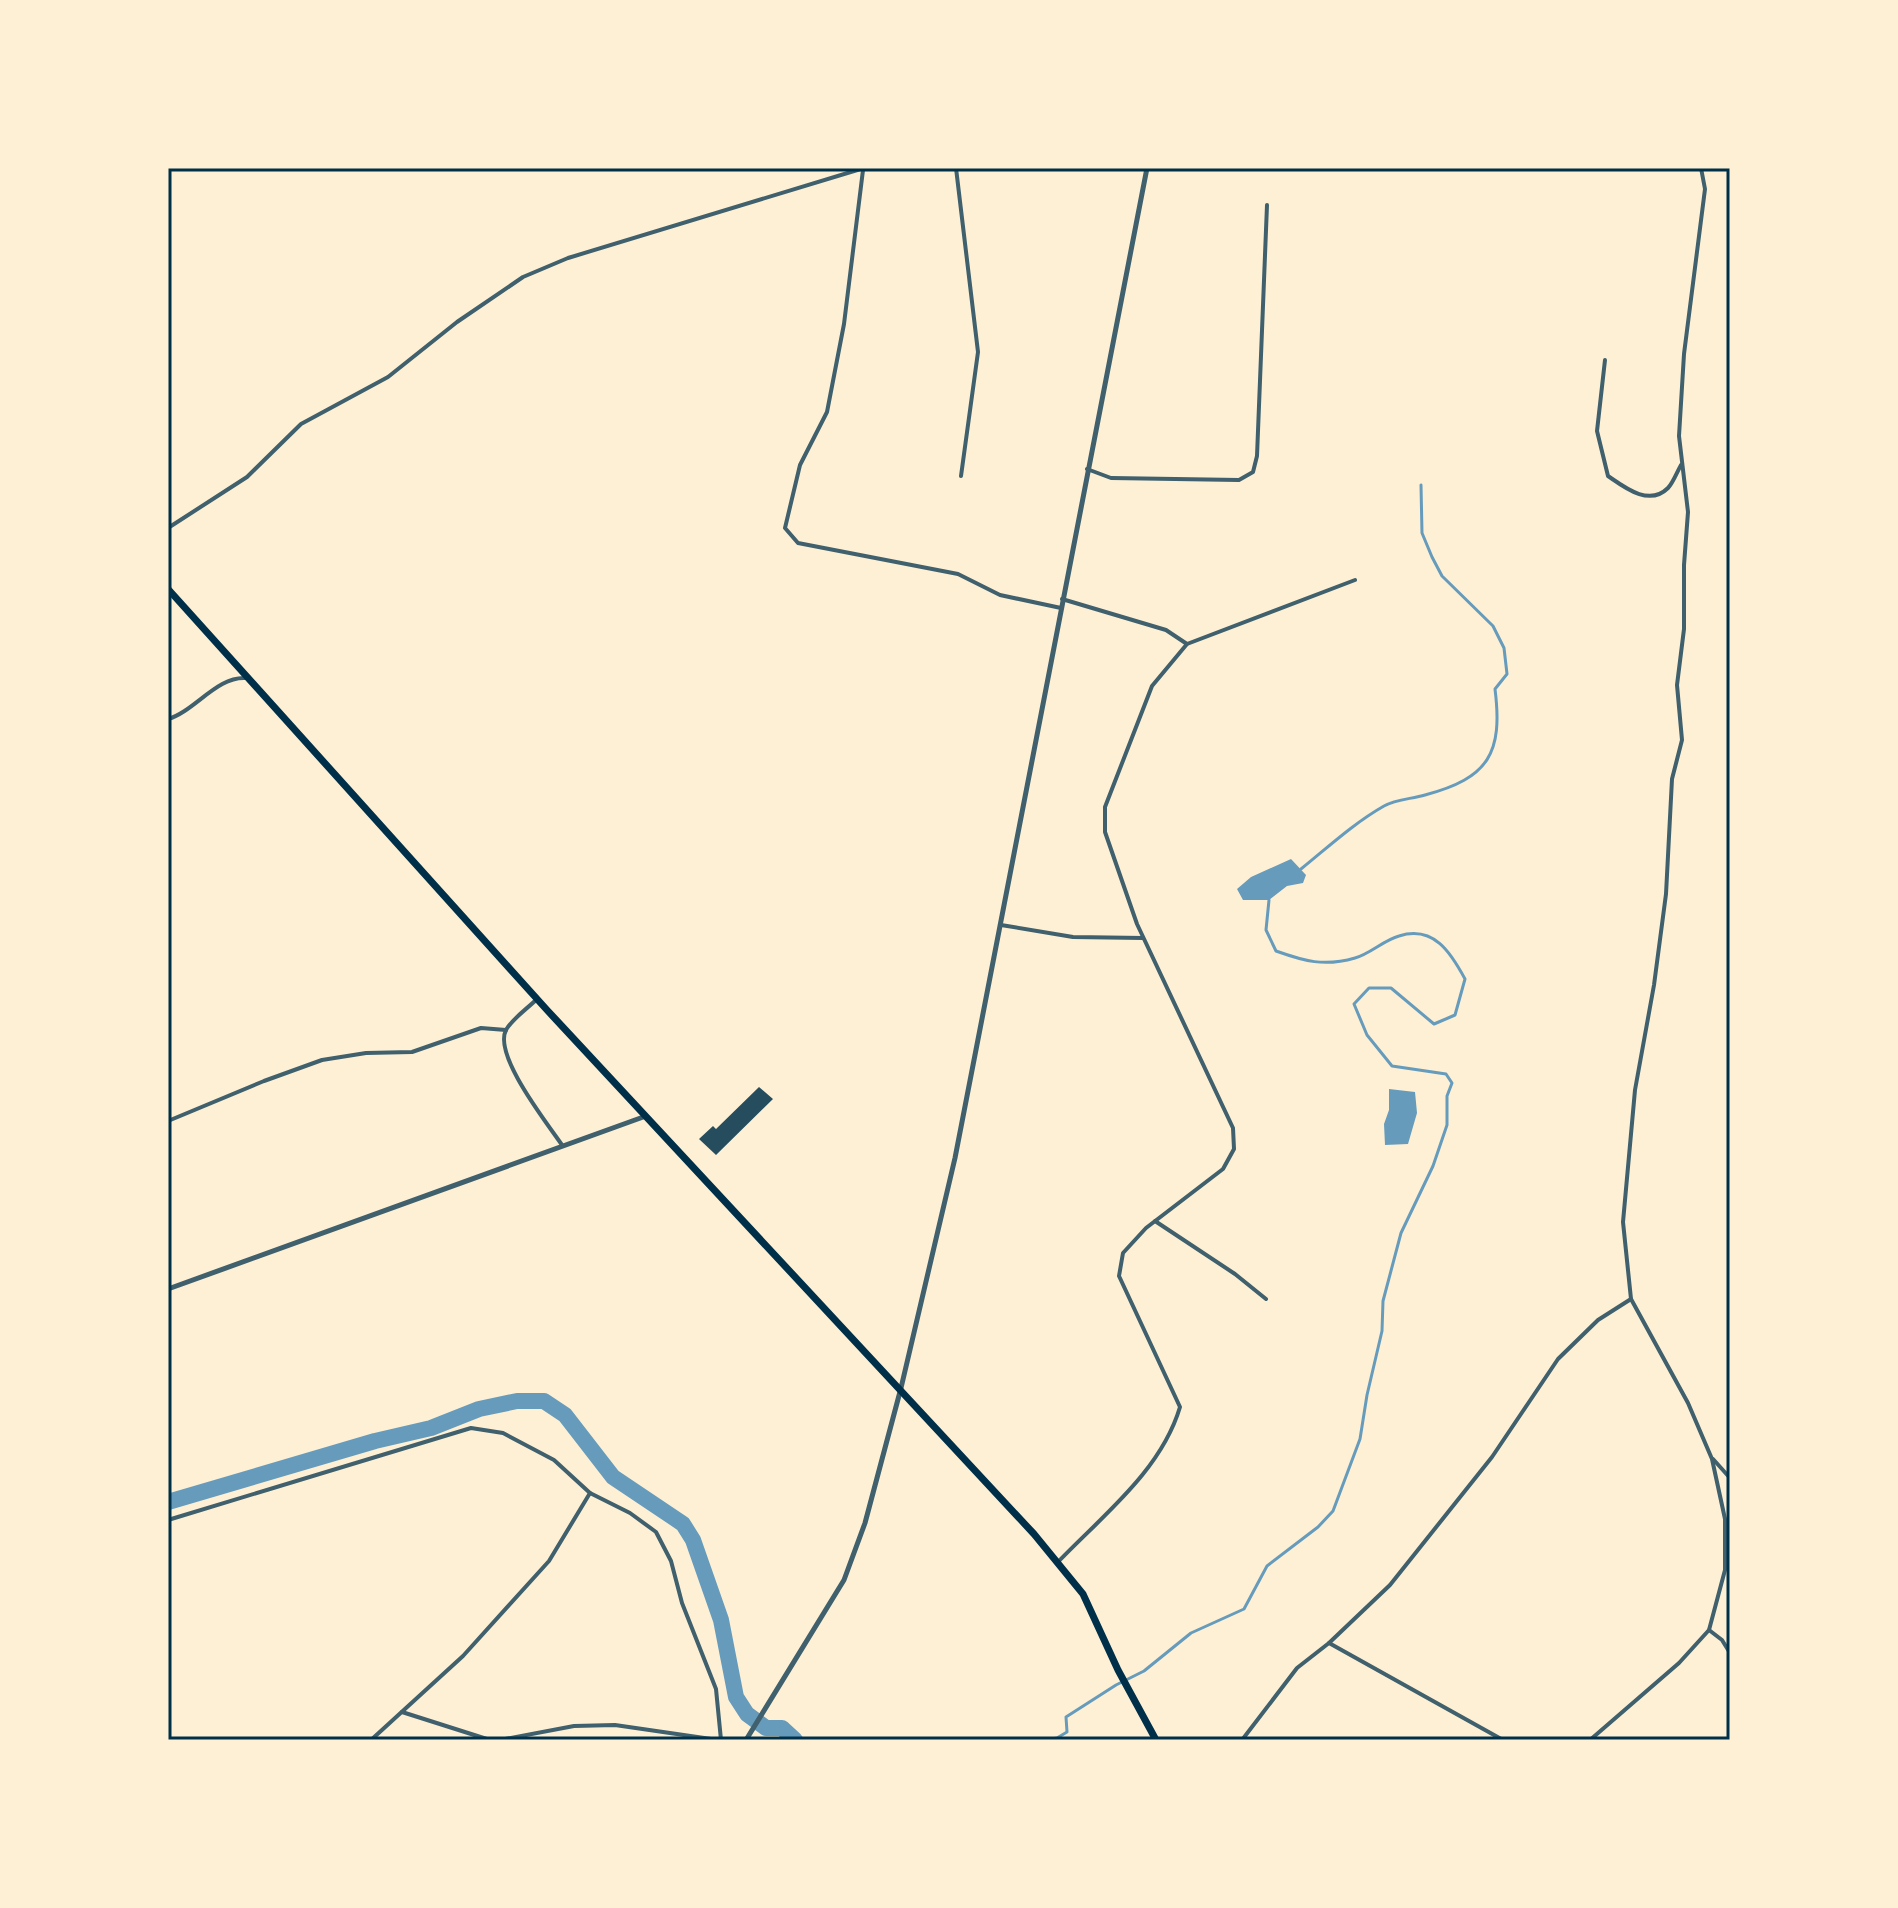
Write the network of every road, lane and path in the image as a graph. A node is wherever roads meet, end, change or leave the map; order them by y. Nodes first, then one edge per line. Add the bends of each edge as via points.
1 (863, 168) edge
2 (956, 168) edge
3 (1147, 168) edge
4 (1701, 168) edge
5 (1267, 205) dead end
6 (1605, 360) dead end
7 (1682, 463) junction
8 (1087, 469) junction
9 (961, 476) dead end
10 (168, 528) edge
11 (1355, 580) dead end
12 (168, 589) edge
13 (1062, 599) junction
14 (1061, 608) junction
15 (1187, 644) junction
16 (249, 678) junction
17 (168, 719) edge
18 (1001, 925) junction
19 (1143, 938) junction
20 (537, 999) junction
21 (506, 1030) junction
22 (646, 1116) junction
23 (168, 1121) edge
24 (562, 1145) junction
25 (1155, 1221) junction
26 (168, 1289) edge
27 (1266, 1299) dead end
28 (1631, 1299) junction
29 (901, 1388) junction
30 (1712, 1459) junction
31 (1730, 1478) edge
32 (590, 1493) junction
33 (168, 1520) edge
34 (1057, 1563) junction
35 (1709, 1630) junction
36 (1329, 1643) junction
37 (1730, 1653) edge
38 (402, 1712) junction
39 (371, 1740) edge
40 (490, 1740) edge
41 (500, 1740) edge
42 (720, 1740) edge
43 (746, 1740) edge
44 (1156, 1740) edge
45 (1242, 1740) edge
46 (1503, 1740) edge
47 (1590, 1740) edge

1 - 10 street via 598,248 523,277 388,377 301,424 247,477
1 - 14 street via 827,412 800,465 785,528 798,543 958,574 1000,595
2 - 9 street via 978,352
3 - 8 street
4 - 7 street via 1705,189 1684,354
5 - 8 street via 1253,472 1239,480 1111,478
6 - 7 street via 1597,431 1608,476 1633,494 1651,496 1667,489
7 - 28 street via 1688,512 1677,685 1682,740 1672,779 1666,894 1654,985 1635,1090 1623,1222
8 - 13 street
11 - 15 street
12 - 16 main road
13 - 14 street
13 - 15 street via 1166,630
14 - 18 street
15 - 19 street via 1152,686 1105,807 1105,832
16 - 17 street via 217,687 183,715
16 - 20 main road
18 - 19 street via 1073,937
18 - 29 street via 955,1158
19 - 25 street via 1233,1128 1234,1149 1223,1169
20 - 21 street
20 - 22 main road
21 - 23 street via 481,1028 412,1052 322,1060
21 - 24 street via 504,1049 511,1068
22 - 24 street
22 - 29 main road
24 - 26 street
25 - 27 street
25 - 34 street via 1123,1253 1119,1276 1180,1407 1153,1463
28 - 30 street
28 - 36 street via 1598,1320 1558,1359 1492,1457 1399,1574
29 - 34 main road
29 - 43 street via 844,1580
30 - 31 street
30 - 35 street via 1725,1519 1725,1570
32 - 33 street via 554,1460 503,1433 471,1428
32 - 38 street via 549,1561 463,1656
32 - 42 street via 656,1532 716,1689
34 - 44 main road via 1083,1594
35 - 37 street
35 - 47 street
36 - 45 street via 1297,1668
36 - 46 street
38 - 39 street
38 - 40 street
41 - 42 street via 574,1726 615,1725

